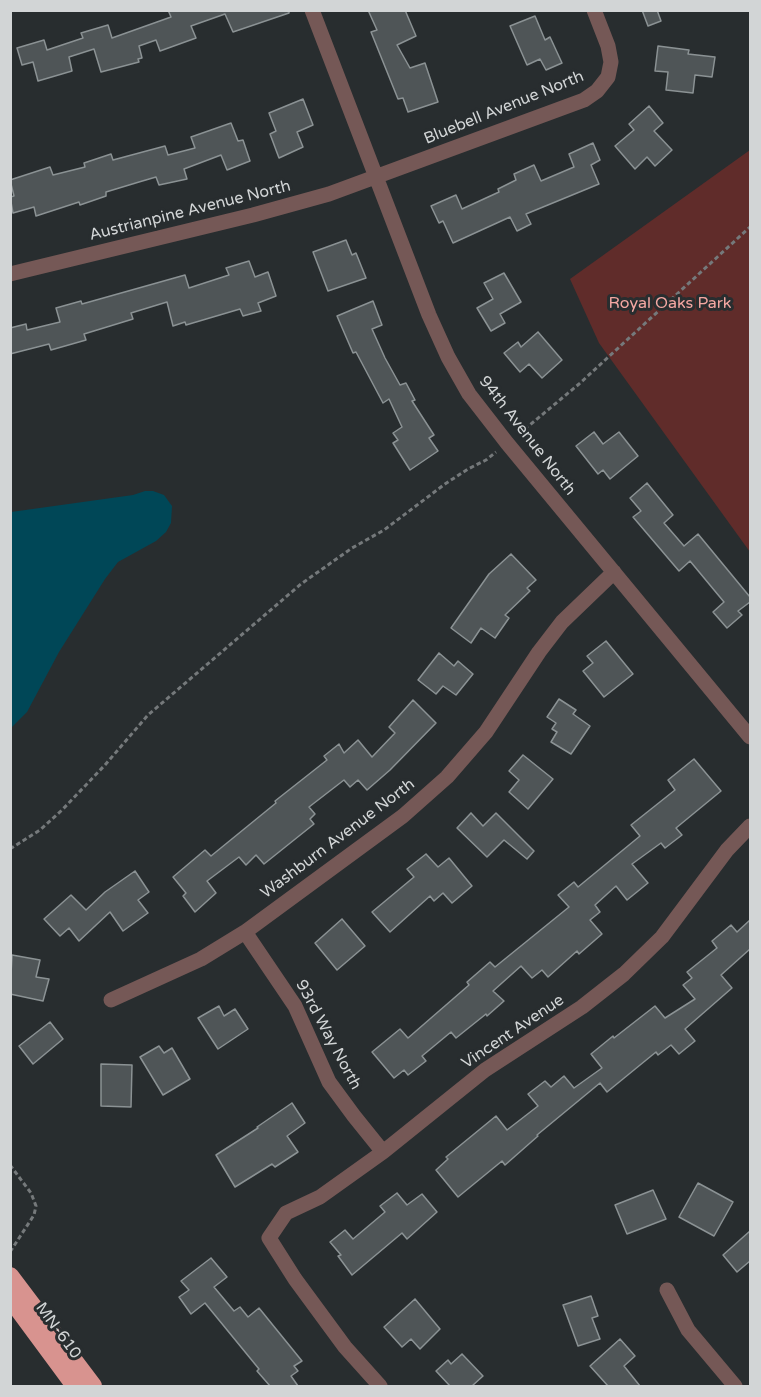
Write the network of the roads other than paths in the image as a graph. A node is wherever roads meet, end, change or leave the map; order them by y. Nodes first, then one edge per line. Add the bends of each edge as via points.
1 (312, 10) edge
2 (594, 10) edge
3 (376, 177) junction
4 (10, 274) edge
5 (614, 572) junction
6 (750, 737) edge
7 (750, 826) edge
8 (244, 932) junction
9 (111, 1000) dead end
10 (383, 1152) junction
11 (10, 1276) edge
12 (667, 1290) dead end
13 (10, 1298) edge
14 (75, 1386) edge
15 (93, 1386) edge
16 (380, 1386) edge
17 (735, 1386) edge

1 - 3 street, 94th Avenue North
2 - 3 street, Bluebell Avenue North via 611,62 608,77 597,91 584,100
3 - 4 street, Austrianpine Avenue North via 254,215
3 - 5 street, 94th Avenue North via 429,315 469,394
5 - 6 street, 94th Avenue North
5 - 8 street, Washburn Avenue North via 562,622 486,732 447,777 404,816
7 - 10 street, Vincent Avenue via 727,850 662,937 624,974 582,1007 485,1070
8 - 9 street, Washburn Avenue North via 201,959
8 - 10 street, 93rd Way North via 294,1006 329,1082
10 - 16 street, Vincent Avenue via 320,1197 286,1213 269,1238 345,1347
11 - 15 highway
12 - 17 street via 688,1330
13 - 14 highway, MN-610

